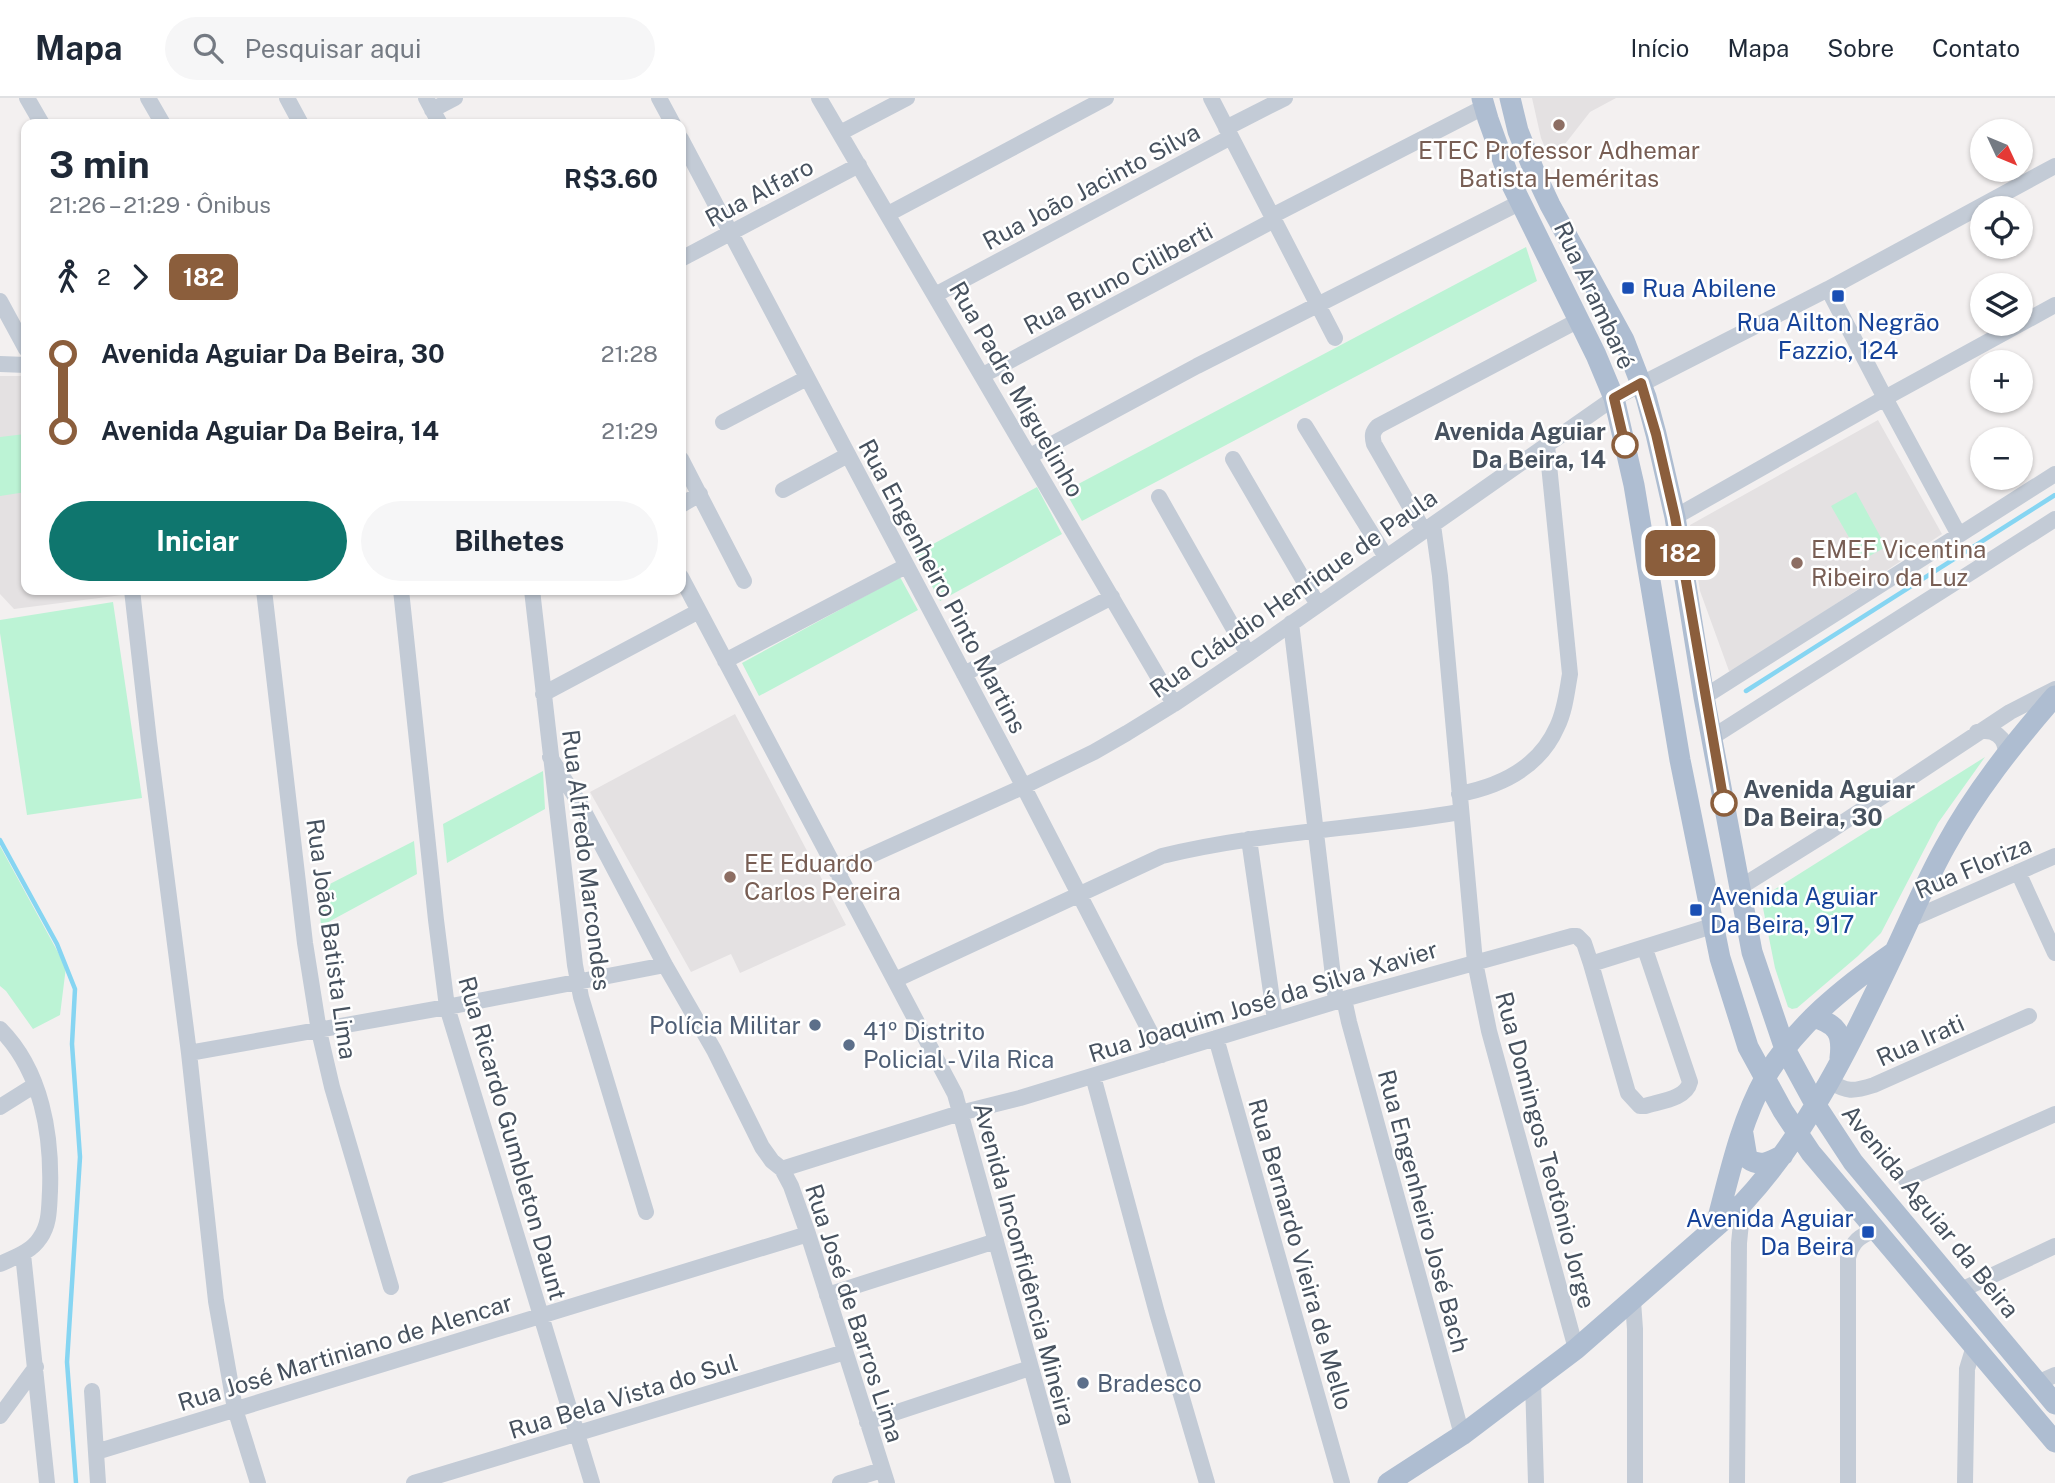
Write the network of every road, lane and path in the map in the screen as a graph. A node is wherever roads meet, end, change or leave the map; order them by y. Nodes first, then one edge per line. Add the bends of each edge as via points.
1 (27, 98) edge
2 (148, 98) edge
3 (287, 98) edge
4 (455, 98) edge
5 (659, 98) edge
6 (819, 98) edge
7 (906, 98) edge
8 (1106, 98) edge
9 (1211, 98) edge
10 (1285, 98) edge
11 (1510, 98) edge
12 (1483, 102) edge
13 (433, 111) edge
14 (39, 119) edge
15 (160, 119) edge
16 (298, 119) edge
17 (670, 119) edge
18 (1228, 132) junction
19 (840, 133) junction
20 (686, 148) edge
21 (859, 165) junction
22 (2055, 166) edge
23 (1521, 202) junction
24 (888, 214) junction
25 (1273, 218) junction
26 (731, 233) junction
27 (686, 256) edge
28 (1828, 289) junction
29 (935, 295) junction
30 (0, 301) edge
31 (1317, 304) junction
32 (2055, 305) edge
33 (1579, 320) junction
34 (1335, 338) dead end
35 (21, 340) edge
36 (0, 364) edge
37 (21, 365) edge
38 (983, 375) junction
39 (807, 378) junction
40 (1641, 383) junction
41 (1614, 398) junction
42 (1885, 398) junction
43 (723, 422) dead end
44 (1305, 426) dead end
45 (1547, 445) junction
46 (848, 455) junction
47 (1030, 456) junction
48 (1233, 459) dead end
49 (686, 468) edge
50 (2055, 474) edge
51 (1634, 485) junction
52 (783, 490) dead end
53 (700, 494) junction
54 (1159, 497) dead end
55 (686, 502) edge
56 (1675, 517) junction
57 (2055, 519) edge
58 (1428, 528) junction
59 (1959, 535) junction
60 (1386, 557) junction
61 (906, 566) junction
62 (744, 581) dead end
63 (686, 587) edge
64 (133, 595) edge
65 (265, 595) edge
66 (402, 595) edge
67 (533, 595) edge
68 (1112, 597) junction
69 (1318, 605) junction
70 (699, 611) junction
71 (1292, 623) junction
72 (1248, 654) junction
73 (725, 661) junction
74 (964, 674) junction
75 (2055, 689) edge
76 (544, 694) junction
77 (2055, 696) edge
78 (1704, 697) junction
79 (1174, 704) junction
80 (1977, 732) junction
81 (1712, 738) junction
82 (2006, 754) junction
83 (550, 757) junction
84 (1023, 786) junction
85 (1459, 794) junction
86 (1460, 812) junction
87 (1315, 831) junction
88 (1249, 839) junction
89 (2055, 856) edge
90 (836, 871) junction
91 (2018, 872) junction
92 (1739, 888) junction
93 (1079, 894) junction
94 (1909, 920) junction
95 (1712, 926) junction
96 (1645, 948) junction
97 (1895, 951) junction
98 (2055, 953) edge
99 (1475, 962) junction
100 (1591, 964) junction
101 (664, 965) junction
102 (895, 980) junction
103 (578, 982) junction
104 (1340, 1000) junction
105 (447, 1007) junction
106 (2029, 1016) dead end
107 (1813, 1017) junction
108 (1275, 1020) junction
109 (319, 1031) junction
110 (4, 1033) edge
111 (1216, 1038) junction
112 (1785, 1049) junction
113 (189, 1053) junction
114 (1162, 1055) junction
115 (1834, 1072) junction
116 (1093, 1076) junction
117 (1765, 1079) junction
118 (35, 1085) junction
119 (1815, 1104) junction
120 (0, 1107) edge
121 (960, 1113) junction
122 (2055, 1114) edge
123 (1743, 1130) junction
124 (1797, 1134) junction
125 (1783, 1155) junction
126 (782, 1169) junction
127 (1906, 1180) dead end
128 (1743, 1203) junction
129 (646, 1212) dead end
130 (1716, 1225) junction
131 (1875, 1230) junction
132 (808, 1234) junction
133 (996, 1241) junction
134 (2055, 1246) edge
135 (23, 1254) junction
136 (0, 1264) edge
137 (391, 1287) dead end
138 (1959, 1291) junction
139 (827, 1294) junction
140 (1633, 1301) junction
141 (541, 1316) junction
142 (1975, 1346) junction
143 (1576, 1349) junction
144 (845, 1352) junction
145 (36, 1367) junction
146 (1030, 1368) junction
147 (2046, 1379) edge
148 (1533, 1381) junction
149 (92, 1391) dead end
150 (2055, 1405) edge
151 (235, 1409) junction
152 (0, 1416) edge
153 (867, 1422) junction
154 (576, 1433) junction
155 (1462, 1435) junction
156 (2055, 1442) edge
157 (96, 1452) junction
158 (884, 1477) edge
159 (47, 1483) edge
160 (98, 1483) edge
161 (258, 1483) edge
162 (414, 1483) edge
163 (592, 1483) edge
164 (840, 1483) edge
165 (1063, 1483) edge
166 (1207, 1483) edge
167 (1342, 1483) edge
168 (1388, 1483) edge
169 (1536, 1483) edge
170 (1634, 1483) edge
171 (1737, 1483) edge
172 (1848, 1483) edge
173 (1965, 1483) edge

1 - 14 street
2 - 15 street
3 - 16 street
4 - 13 street
5 - 17 street
6 - 19 street, Rua Padre Miguelinho
7 - 19 street
8 - 24 street
9 - 18 street
10 - 18 street, Rua João Jacinto Silva
11 - 40 main road, Rua Arambaré via 1517,131 1534,171 1624,340
12 - 23 main road, Rua Arambaré
12 - 25 street, Rua Bruno Ciliberti
18 - 25 street
18 - 29 street, Rua João Jacinto Silva
19 - 21 street, Rua Padre Miguelinho
20 - 26 street, Rua Engenheiro Pinto Martins
21 - 24 street, Rua Padre Miguelinho
21 - 26 street, Rua Alfaro
22 - 28 street, Rua Cláudio Henrique de Paula
23 - 31 street
23 - 33 main road, Rua Arambaré
24 - 29 street, Rua Padre Miguelinho
25 - 31 street
25 - 38 street, Rua Bruno Ciliberti
26 - 27 street, Rua Alfaro
26 - 39 street, Rua Engenheiro Pinto Martins
28 - 40 street, Rua Cláudio Henrique de Paula
28 - 42 street
29 - 38 street, Rua Padre Miguelinho
30 - 35 street
31 - 34 street
31 - 47 street
32 - 42 street
33 - 41 main road, Rua Arambaré
33 - 58 street via 1374,430 1374,444
36 - 37 street
38 - 47 street, Rua Padre Miguelinho
39 - 43 street
39 - 46 street, Rua Engenheiro Pinto Martins
40 - 41 street, Rua Cláudio Henrique de Paula
40 - 56 main road, Avenida Aguiar da Beira
41 - 45 street, Rua Cláudio Henrique de Paula
41 - 51 main road, Avenida Aguiar da Beira
42 - 56 street
42 - 59 street
44 - 60 street
45 - 58 street, Rua Cláudio Henrique de Paula
45 - 85 street via 1570,674 1558,726 1530,765 1495,785
46 - 52 street
46 - 61 street, Rua Engenheiro Pinto Martins
47 - 68 street, Rua Padre Miguelinho
48 - 69 street
49 - 53 street
50 - 59 street
51 - 56 main road via 1651,514 1658,519
51 - 95 main road, Avenida Aguiar da Beira via 1679,760
53 - 55 street
53 - 62 street
54 - 72 street
56 - 78 main road, Avenida Aguiar da Beira
57 - 81 street
58 - 60 street, Rua Cláudio Henrique de Paula
58 - 85 street, Rua Domingos Teotônio Jorge via 1440,576
59 - 78 street
60 - 69 street, Rua Cláudio Henrique de Paula
61 - 73 street
61 - 74 street, Rua Engenheiro Pinto Martins
63 - 70 street, Avenida Inconfidência Mineira
64 - 113 street
65 - 109 street, Rua João Batista Lima via 304,943
66 - 105 street, Rua Ricardo Gumbleton Daunt
67 - 76 street, Rua Alfredo Marcondes
68 - 74 street
68 - 79 street, Rua Padre Miguelinho
69 - 71 street, Rua Cláudio Henrique de Paula
70 - 73 street, Avenida Inconfidência Mineira
70 - 76 street
71 - 72 street, Rua Cláudio Henrique de Paula
71 - 87 street, Rua Engenheiro José Bach
72 - 79 street, Rua Cláudio Henrique de Paula
73 - 90 street, Avenida Inconfidência Mineira
74 - 84 street, Rua Engenheiro Pinto Martins
75 - 80 street
76 - 83 street, Rua Alfredo Marcondes
77 - 82 main road
78 - 81 main road, Avenida Aguiar da Beira
79 - 84 street, Rua Cláudio Henrique de Paula via 1094,752
80 - 82 street via 1998,734
80 - 92 street
81 - 92 main road, Avenida Aguiar da Beira
82 - 94 main road via 1946,845
83 - 101 street, Rua José de Barros Lima via 580,804
83 - 103 street, Rua Alfredo Marcondes
84 - 90 street, Rua Cláudio Henrique de Paula
84 - 93 street, Rua Engenheiro Pinto Martins
85 - 86 street, Rua Domingos Teotônio Jorge
86 - 87 street
86 - 99 street, Rua Domingos Teotônio Jorge
87 - 88 street
87 - 104 street, Rua Engenheiro José Bach
88 - 93 street via 1162,856
88 - 108 street
89 - 91 street, Rua Floriza
90 - 102 street, Avenida Inconfidência Mineira
91 - 94 street, Rua Floriza
91 - 98 street
92 - 112 main road, Avenida Aguiar da Beira via 1752,952
93 - 102 street
93 - 114 street, Rua Engenheiro Pinto Martins
94 - 97 main road
95 - 96 street
95 - 117 main road, Avenida Aguiar da Beira via 1736,1013
96 - 100 street
96 - 100 street via 1690,1082 1683,1094 1646,1106 1628,1093
97 - 107 main road
97 - 115 main road
99 - 100 street via 1577,936
99 - 104 street, Rua Joaquim José da Silva Xavier
99 - 143 street, Rua Domingos Teotônio Jorge via 1489,1031
101 - 103 street
101 - 126 street, Rua José de Barros Lima via 762,1147
102 - 121 street, Avenida Inconfidência Mineira via 955,1094
103 - 105 street
103 - 129 street, Rua Alfredo Marcondes
104 - 108 street, Rua Joaquim José da Silva Xavier
104 - 155 street, Rua Engenheiro José Bach
105 - 109 street
105 - 141 street, Rua Ricardo Gumbleton Daunt
106 - 115 street, Rua Irati via 1856,1091 1845,1090
107 - 112 main road
107 - 115 main road via 1837,1030 1840,1038
108 - 111 street, Rua Joaquim José da Silva Xavier
109 - 113 street
109 - 137 street, Rua João Batista Lima
110 - 118 street
111 - 114 street, Rua Joaquim José da Silva Xavier
111 - 167 street, Rua Bernardo Vieira de Mello
112 - 117 main road
112 - 119 main road, Avenida Aguiar da Beira
113 - 151 street via 216,1301
114 - 116 street, Rua Joaquim José da Silva Xavier
115 - 119 main road
116 - 121 street, Rua Joaquim José da Silva Xavier
116 - 166 street
117 - 123 main road
117 - 124 main road, Avenida Aguiar da Beira
118 - 120 street
118 - 135 street via 50,1155 49,1219 40,1238
119 - 124 main road
119 - 138 main road, Avenida Aguiar da Beira via 1853,1162
121 - 126 street, Rua Joaquim José da Silva Xavier
121 - 133 street, Avenida Inconfidência Mineira
122 - 127 street
123 - 125 main road via 1747,1158 1754,1163 1771,1162
123 - 130 main road
124 - 125 main road
124 - 131 main road, Avenida Aguiar da Beira
125 - 128 main road
126 - 132 street, Rua José de Barros Lima
128 - 130 main road
128 - 171 street
130 - 140 main road
131 - 142 main road, Avenida Aguiar da Beira
131 - 172 street via 1854,1241 1848,1258
132 - 139 street, Rua José de Barros Lima
132 - 141 street, Rua José Martiniano de Alencar
133 - 139 street
133 - 146 street, Avenida Inconfidência Mineira
134 - 138 street
135 - 136 street
135 - 145 street
138 - 147 main road, Avenida Aguiar da Beira
139 - 144 street, Rua José de Barros Lima
140 - 143 main road
140 - 170 street
141 - 151 street, Rua José Martiniano de Alencar
141 - 154 street, Rua Ricardo Gumbleton Daunt
142 - 156 main road, Avenida Aguiar da Beira
142 - 173 street via 1967,1369
143 - 148 main road
144 - 153 street, Rua José de Barros Lima
144 - 154 street, Rua Bela Vista do Sul
145 - 152 street
145 - 159 street
146 - 153 street
146 - 165 street, Avenida Inconfidência Mineira
147 - 150 main road, Avenida Aguiar da Beira
148 - 155 main road
148 - 169 street
149 - 157 street
151 - 157 street, Rua José Martiniano de Alencar
151 - 161 street
153 - 158 street, Rua José de Barros Lima
154 - 162 street, Rua Bela Vista do Sul
154 - 163 street, Rua Ricardo Gumbleton Daunt
155 - 168 main road
157 - 160 street
158 - 164 street

